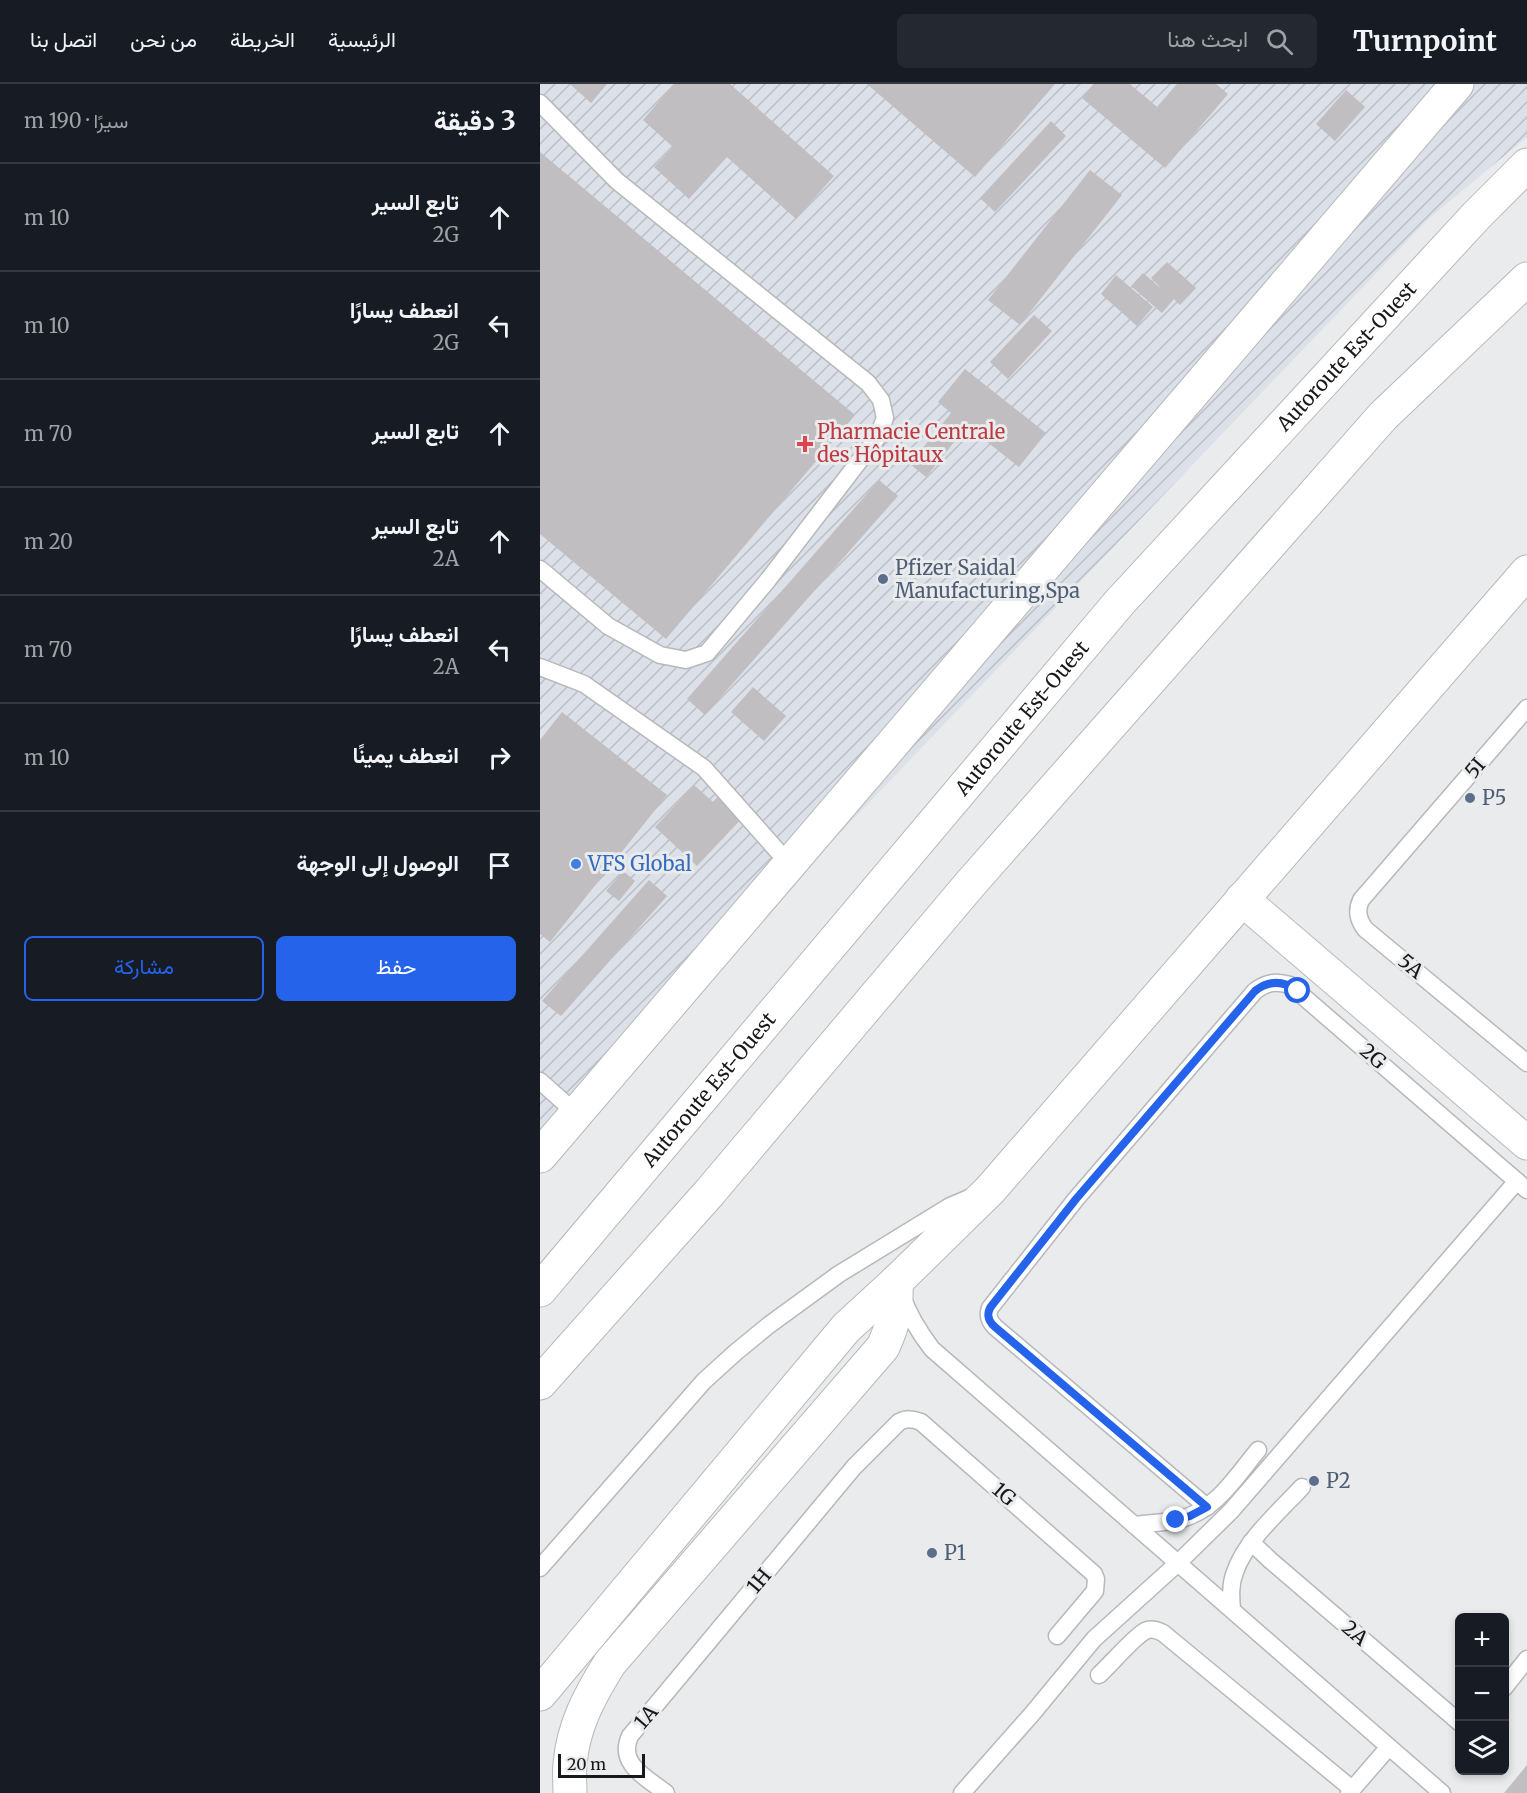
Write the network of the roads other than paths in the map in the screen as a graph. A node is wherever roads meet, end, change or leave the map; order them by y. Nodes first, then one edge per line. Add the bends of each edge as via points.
1 (1457, 84) edge
2 (540, 103) edge
3 (1527, 165) edge
4 (1527, 279) edge
5 (540, 569) edge
6 (1527, 572) edge
7 (540, 667) edge
8 (1527, 708) edge
9 (1400, 855) joint
10 (790, 865) junction
11 (1242, 899) junction
12 (1527, 1063) edge
13 (540, 1081) edge
14 (577, 1114) junction
15 (1527, 1143) edge
16 (540, 1156) edge
17 (1522, 1186) edge
18 (990, 1190) junction
19 (896, 1282) junction
20 (540, 1290) edge
21 (540, 1383) edge
22 (1258, 1450) dead end
23 (854, 1467) joint
24 (1302, 1487) dead end
25 (1207, 1507) junction
26 (1134, 1525) junction
27 (1251, 1542) junction
28 (1179, 1563) junction
29 (540, 1568) edge
30 (1232, 1610) junction
31 (1057, 1636) dead end
32 (1522, 1665) edge
33 (1100, 1675) dead end
34 (1509, 1682) edge
35 (540, 1694) edge
36 (665, 1695) joint
37 (1458, 1721) edge
38 (1388, 1748) junction
39 (1350, 1791) edge
40 (570, 1793) edge
41 (666, 1793) edge
42 (962, 1793) edge
43 (1442, 1793) edge

1 - 10 main road
2 - 5 lane via 617,182 868,383 881,400 885,418 877,438 707,653 686,660 660,655 608,626
3 - 20 main road, Autoroute Est-Ouest via 1119,603
4 - 21 main road via 1383,416 971,883 710,1192
6 - 11 main road
7 - 10 lane via 584,684 704,768
8 - 9 lane, 5I
9 - 12 lane, 5A via 1361,900 1360,922
10 - 14 main road
11 - 15 main road
11 - 18 main road
13 - 14 lane
14 - 16 main road
17 - 25 lane, 2G via 1290,985 1272,982 1255,991 1076,1199 988,1313 991,1323
17 - 28 lane via 1231,1511
18 - 19 main road
18 - 29 lane via 950,1206 839,1274 736,1352 697,1388
19 - 26 lane via 909,1315 932,1349
19 - 35 main road via 846,1328
19 - 40 main road via 893,1327 883,1347 610,1663 577,1728 570,1764
22 - 25 lane
23 - 31 lane, 1G via 898,1422 921,1422 1094,1574 1095,1591
23 - 36 lane, 1H
24 - 27 lane
25 - 26 lane via 1176,1520
26 - 28 lane
27 - 30 lane via 1234,1574
27 - 37 lane, 2A
28 - 30 lane
28 - 42 lane via 1094,1639
30 - 38 lane
32 - 34 lane
33 - 39 lane via 1139,1635 1157,1630
36 - 41 lane, 1A via 630,1736 626,1753 634,1767
38 - 39 lane
38 - 43 lane

